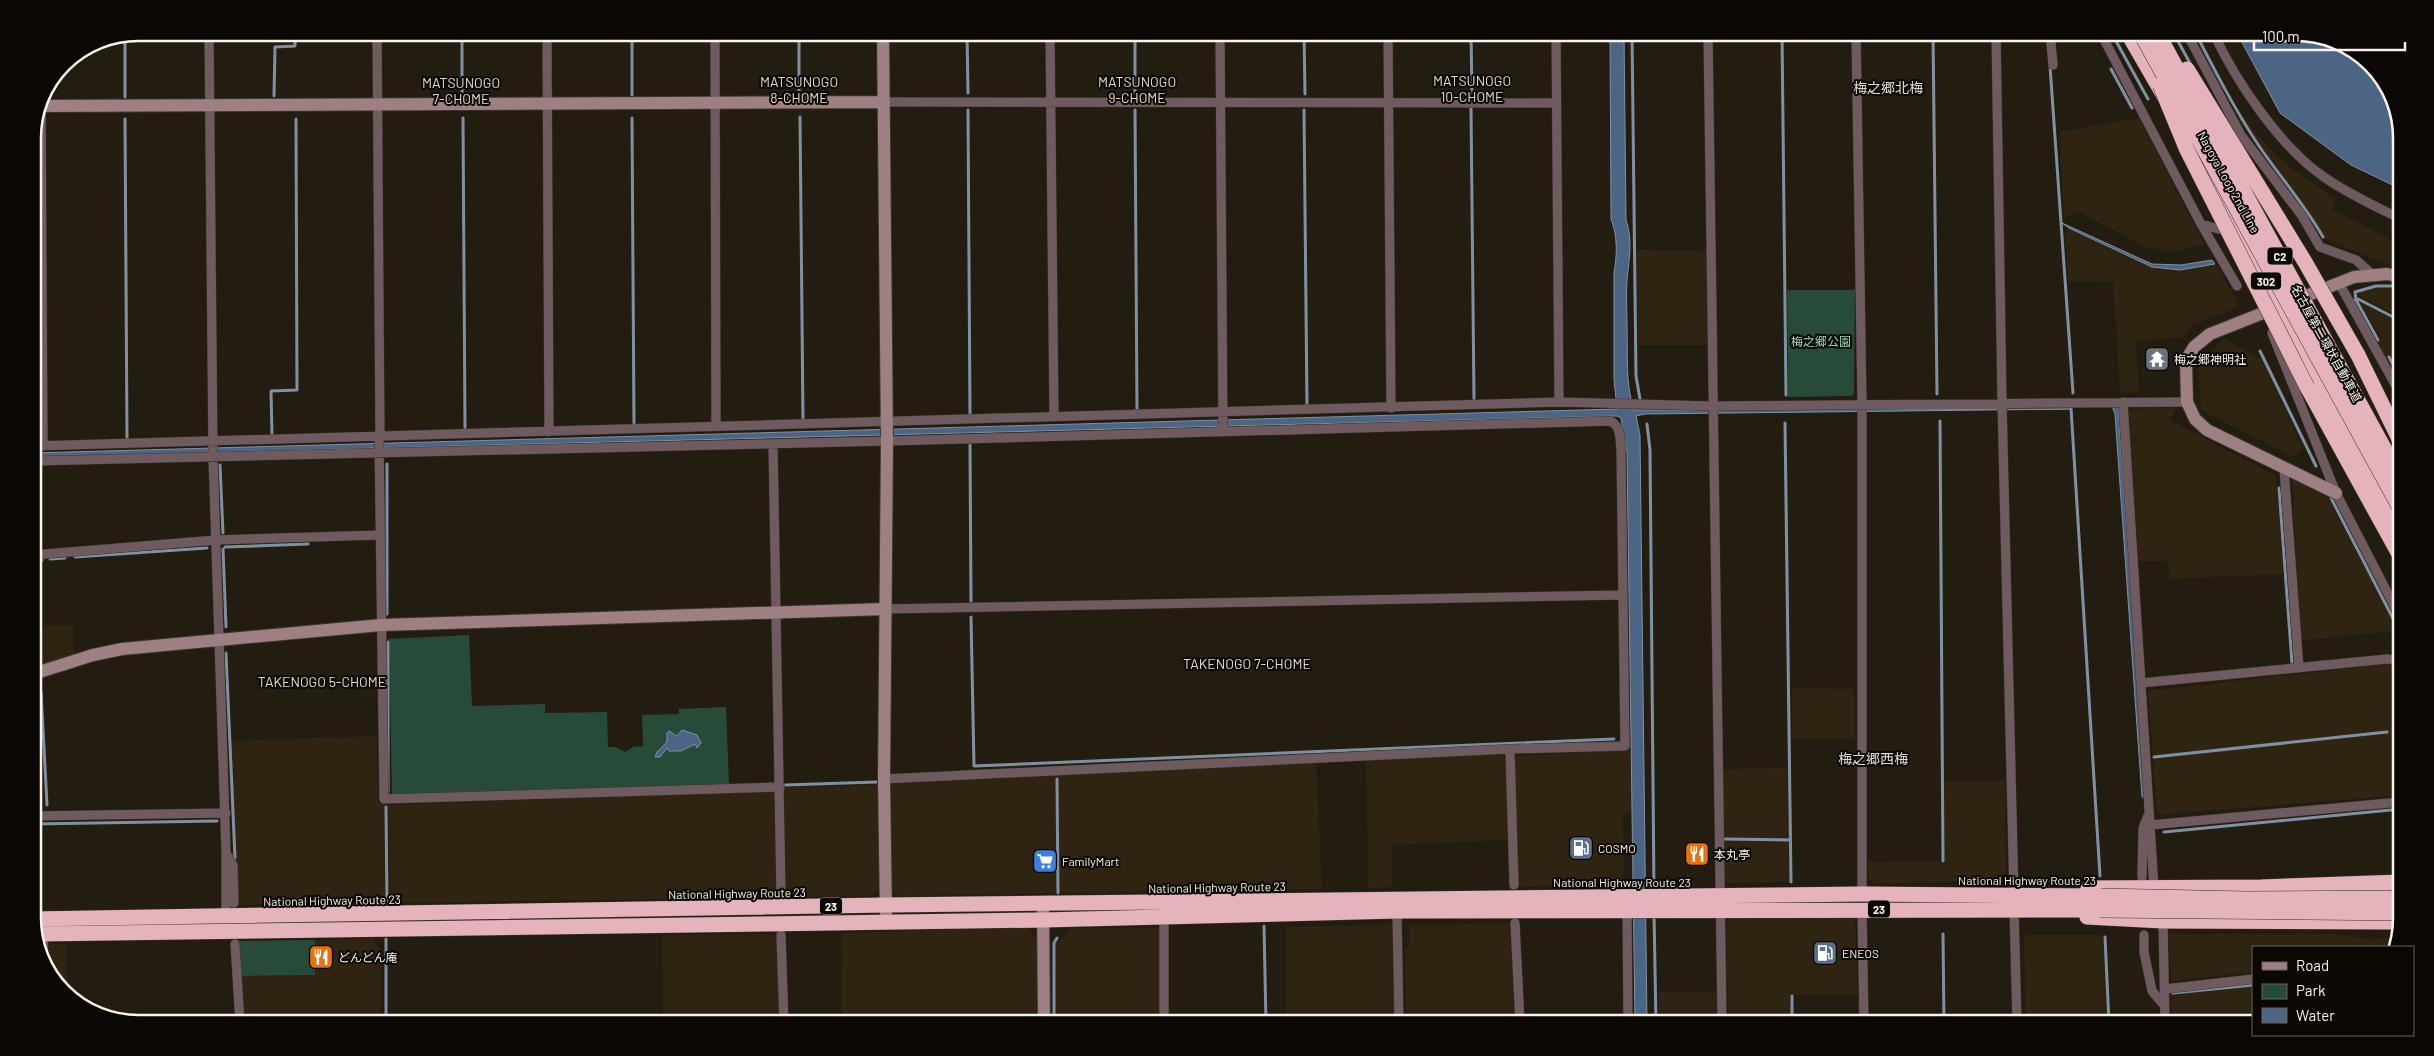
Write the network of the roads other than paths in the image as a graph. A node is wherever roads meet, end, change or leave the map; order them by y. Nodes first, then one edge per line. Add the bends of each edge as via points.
1 (209, 41) edge
2 (377, 41) edge
3 (547, 41) edge
4 (715, 41) edge
5 (884, 41) edge
6 (1050, 41) edge
7 (1220, 41) edge
8 (1388, 41) edge
9 (1556, 41) edge
10 (1708, 41) edge
11 (1856, 41) edge
12 (1996, 41) edge
13 (2051, 41) edge
14 (2105, 41) edge
15 (2132, 41) edge
16 (2143, 41) edge
17 (2144, 41) edge
18 (2162, 41) edge
19 (2168, 41) edge
20 (2169, 41) edge
21 (2191, 41) edge
22 (2217, 41) edge
23 (2053, 65) dead end
24 (884, 102) junction
25 (1050, 102) junction
26 (1221, 102) junction
27 (1388, 102) junction
28 (1556, 103) junction
29 (48, 104) edge
30 (715, 104) junction
31 (377, 105) junction
32 (547, 105) junction
33 (209, 106) junction
34 (2393, 215) edge
35 (41, 218) edge
36 (2201, 224) junction
37 (2241, 236) junction
38 (2372, 274) junction
39 (2393, 276) edge
40 (2339, 283) junction
41 (2237, 286) dead end
42 (2307, 297) junction
43 (2280, 308) junction
44 (2265, 314) junction
45 (2393, 381) edge
46 (1559, 402) junction
47 (2124, 402) junction
48 (2187, 402) junction
49 (1612, 403) junction
50 (1712, 406) junction
51 (2002, 407) junction
52 (1391, 408) junction
53 (1862, 408) junction
54 (1223, 413) junction
55 (1054, 417) junction
56 (1610, 419) junction
57 (886, 423) junction
58 (716, 426) junction
59 (2393, 427) edge
60 (549, 432) junction
61 (1223, 432) junction
62 (380, 437) junction
63 (213, 441) junction
64 (886, 441) junction
65 (773, 444) junction
66 (43, 446) joint
67 (379, 452) junction
68 (2393, 453) edge
69 (213, 456) junction
70 (41, 461) edge
71 (2393, 464) edge
72 (2284, 469) junction
73 (2336, 493) junction
74 (2393, 495) edge
75 (2393, 517) edge
76 (380, 535) junction
77 (216, 540) junction
78 (2393, 543) edge
79 (41, 554) edge
80 (1622, 595) junction
81 (2393, 603) edge
82 (885, 608) junction
83 (776, 612) junction
84 (381, 625) junction
85 (220, 640) junction
86 (2393, 659) edge
87 (2299, 668) junction
88 (41, 671) edge
89 (2141, 683) junction
90 (1510, 749) junction
91 (884, 779) junction
92 (780, 787) junction
93 (2393, 803) edge
94 (2149, 811) junction
95 (226, 813) junction
96 (41, 816) edge
97 (2150, 824) junction
98 (226, 853) junction
99 (2142, 877) dead end
100 (2393, 882) edge
101 (1514, 885) dead end
102 (2154, 888) junction
103 (1862, 894) junction
104 (781, 896) dead end
105 (2393, 898) edge
106 (2014, 902) junction
107 (234, 903) dead end
108 (1720, 903) junction
109 (2100, 903) junction
110 (1043, 904) junction
111 (886, 905) junction
112 (1629, 905) junction
113 (1862, 909) junction
114 (1397, 911) junction
115 (2393, 913) edge
116 (226, 916) junction
117 (1164, 916) junction
118 (41, 919) edge
119 (1043, 920) junction
120 (2163, 921) junction
121 (886, 922) junction
122 (2393, 922) edge
123 (1515, 923) dead end
124 (43, 934) edge
125 (781, 935) dead end
126 (2144, 935) dead end
127 (235, 944) dead end
128 (2252, 979) edge
129 (2165, 989) junction
130 (2164, 1004) junction
131 (239, 1015) edge
132 (784, 1015) edge
133 (1044, 1015) edge
134 (1164, 1015) edge
135 (1399, 1015) edge
136 (1520, 1015) edge
137 (1628, 1015) edge
138 (1722, 1015) edge
139 (1864, 1015) edge
140 (2017, 1015) edge
141 (2165, 1015) edge

1 - 33 street
2 - 31 street
3 - 32 street
4 - 30 street
5 - 24 street
6 - 25 street
7 - 26 street
8 - 27 street
9 - 28 street
10 - 50 street
11 - 53 street
12 - 51 street
13 - 23 street
14 - 36 street
15 - 37 highway, Nagoya Loop 2nd Line / 302
16 - 78 highway, bridge via 2186,148 2307,387
17 - 74 highway, 名古屋第二環状自動車道 / C2, bridge
18 - 71 highway, 名古屋第二環状自動車道 / C2, bridge
19 - 42 highway, Nagoya Loop 2nd Line / 302
20 - 59 highway, bridge via 2201,89 2358,355
21 - 38 street via 2241,135 2302,216 2320,247 2356,260
22 - 34 street via 2256,106 2300,155 2322,176
24 - 25 street
24 - 30 street
24 - 57 street
25 - 26 street
25 - 55 street
26 - 27 street
26 - 54 street
27 - 28 street
27 - 52 street
28 - 46 street
29 - 33 street
30 - 32 street
30 - 58 street
31 - 32 street
31 - 33 street
31 - 62 street
32 - 60 street
33 - 63 street
35 - 66 street
36 - 37 street
36 - 41 street
37 - 43 highway, Nagoya Loop 2nd Line / 302
38 - 39 street
38 - 40 street
40 - 42 street
40 - 45 street
42 - 43 street
42 - 68 highway, Nagoya Loop 2nd Line / 302
43 - 44 street
43 - 75 highway, Nagoya Loop 2nd Line / 302
44 - 48 street via 2210,334 2194,347 2186,360
44 - 73 street
46 - 49 street
46 - 52 street
47 - 48 street
47 - 51 street
47 - 89 street
48 - 72 street via 2195,419 2207,430
49 - 50 street
49 - 56 street
50 - 53 street
50 - 108 street
51 - 53 street
51 - 106 street
52 - 54 street
53 - 103 street
54 - 55 street
54 - 61 street
55 - 57 street
56 - 61 street
56 - 80 street via 1618,429 1621,450
57 - 58 street
57 - 64 street
58 - 60 street
60 - 62 street
61 - 64 street
62 - 63 street
62 - 67 street
63 - 66 street
63 - 69 street
64 - 65 street
64 - 82 street
65 - 67 street
65 - 83 street
67 - 69 street
67 - 76 street
69 - 70 street
69 - 77 street
72 - 73 street
72 - 87 street
73 - 81 street
76 - 77 street
76 - 84 street
77 - 79 street
77 - 85 street
80 - 82 street
80 - 90 street via 1625,746
82 - 83 street
82 - 91 street
83 - 84 street
83 - 92 street
84 - 85 street
84 - 92 street via 384,799
85 - 88 street via 122,649
85 - 95 street
86 - 87 street
87 - 89 street
89 - 94 street
90 - 91 street
90 - 101 street
91 - 111 street
92 - 104 street
93 - 97 street
94 - 97 street
94 - 99 street via 2143,828
95 - 96 street
95 - 98 street
97 - 102 street
98 - 107 street via 233,865
98 - 116 street
100 - 102 highway
102 - 106 highway via 2050,888
103 - 106 highway, National Highway Route 23 / 23
103 - 108 highway, National Highway Route 23 / 23
105 - 109 highway, National Highway Route 23 / 23, bridge
106 - 109 highway, National Highway Route 23 / 23
106 - 113 highway, National Highway Route 23 / 23
106 - 120 highway via 2100,918
106 - 140 street
108 - 112 highway, National Highway Route 23 / 23
108 - 113 highway, National Highway Route 23 / 23
108 - 138 street
109 - 115 highway, National Highway Route 23 / 23, bridge
110 - 111 highway, National Highway Route 23 / 23
110 - 112 highway, National Highway Route 23 / 23
110 - 119 street
111 - 116 highway, National Highway Route 23 / 23
111 - 121 street
112 - 114 highway, National Highway Route 23 / 23
112 - 137 street
113 - 139 street
114 - 117 highway, National Highway Route 23 / 23
114 - 135 street
116 - 118 highway, National Highway Route 23 / 23
117 - 119 highway, National Highway Route 23 / 23
117 - 134 street
119 - 121 highway, National Highway Route 23 / 23
119 - 133 street
120 - 122 highway
120 - 129 street
121 - 124 highway, National Highway Route 23 / 23
123 - 136 street
125 - 132 street
126 - 130 street via 2152,991
127 - 131 street
128 - 129 street
129 - 130 street
130 - 141 street

